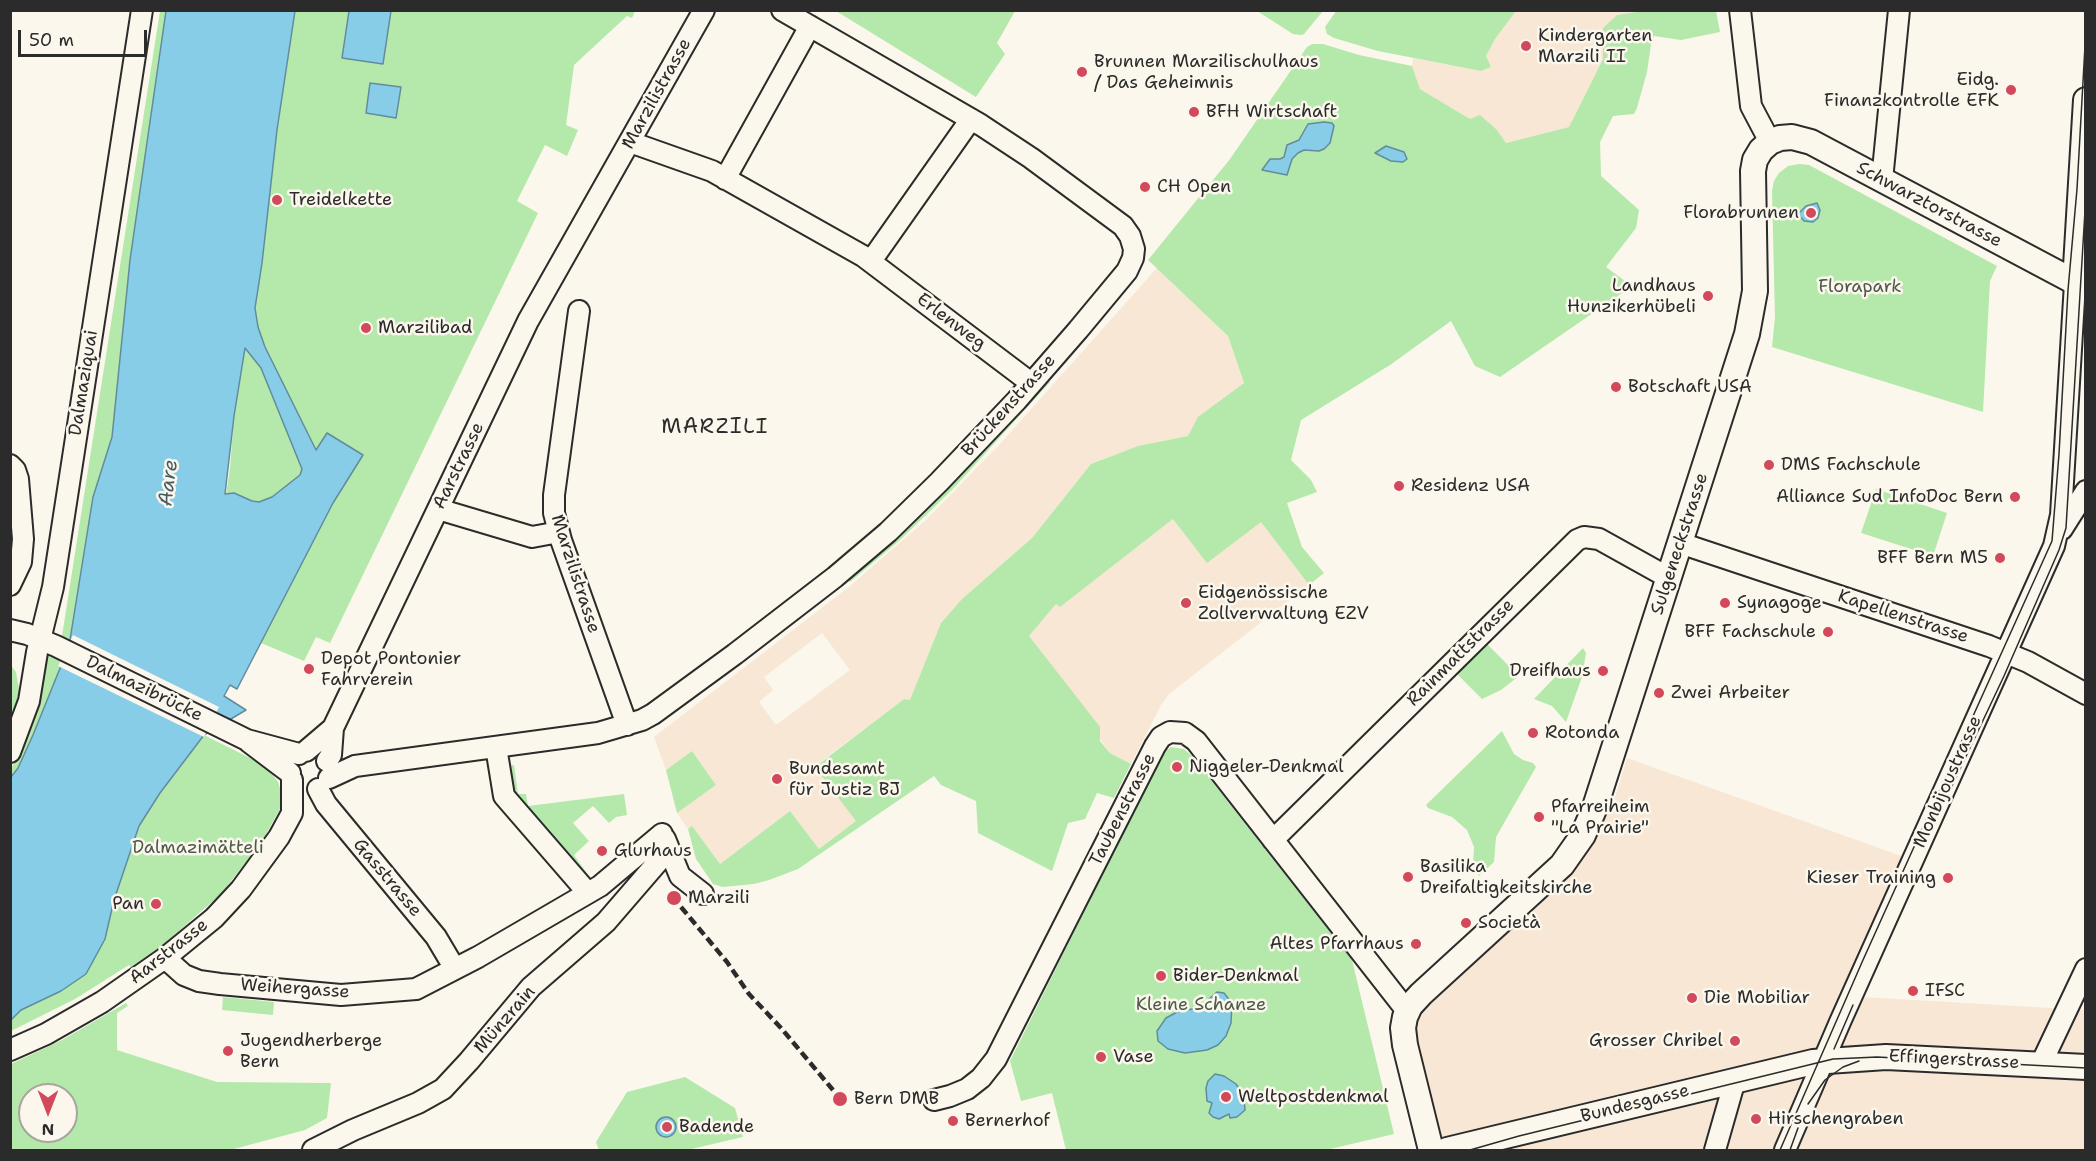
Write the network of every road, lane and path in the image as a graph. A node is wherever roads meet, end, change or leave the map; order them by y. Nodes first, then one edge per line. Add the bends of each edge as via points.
1 (142, 10) edge
2 (704, 10) edge
3 (782, 10) edge
4 (1740, 10) edge
5 (1899, 10) edge
6 (810, 26) junction
7 (2085, 100) edge
8 (971, 119) junction
9 (630, 142) junction
10 (1770, 142) junction
11 (725, 178) junction
12 (1882, 180) junction
13 (592, 208) junction
14 (588, 245) dead end
15 (871, 261) junction
16 (2080, 285) edge
17 (579, 311) dead end
18 (1031, 383) junction
19 (10, 465) edge
20 (2085, 490) edge
21 (438, 509) junction
22 (559, 532) junction
23 (2058, 536) junction
24 (1680, 543) junction
25 (1669, 578) junction
26 (10, 585) edge
27 (10, 630) edge
28 (40, 639) junction
29 (2007, 653) junction
30 (2085, 694) edge
31 (627, 725) junction
32 (333, 728) junction
33 (247, 740) junction
34 (496, 747) junction
35 (10, 752) edge
36 (303, 753) junction
37 (324, 774) junction
38 (291, 777) junction
39 (292, 813) junction
40 (663, 836) junction
41 (1273, 840) junction
42 (588, 893) junction
43 (703, 894) dead end
44 (165, 958) junction
45 (455, 969) junction
46 (2085, 969) edge
47 (1407, 1011) junction
48 (10, 1050) edge
49 (1823, 1061) junction
50 (2041, 1064) junction
51 (2085, 1067) edge
52 (1735, 1080) junction
53 (934, 1100) dead end
54 (313, 1150) edge
55 (1431, 1150) edge
56 (1447, 1150) edge
57 (1715, 1150) edge
58 (1785, 1150) edge

1 - 28 street, Dalmaziquai via 55,575
2 - 9 street, Marzilistrasse
3 - 6 street, Brückenstrasse
4 - 10 street via 1751,106
5 - 12 street
6 - 8 street, Brückenstrasse
6 - 11 street
7 - 16 street, Monbijoustrasse
8 - 15 street
8 - 18 street, Brückenstrasse via 1123,226 1132,240 1134,252 1127,271
9 - 11 street, Erlenweg
9 - 13 street, Marzilistrasse
10 - 12 street, Schwarztorstrasse via 1787,137 1806,140
10 - 24 street, Sulgeneckstrasse via 1758,154 1753,171 1756,268 1749,326
11 - 15 street, Erlenweg
12 - 16 street, Schwarztorstrasse
13 - 14 street, Marzilistrasse
13 - 21 street, Aarstrasse via 528,321
15 - 18 street, Erlenweg
16 - 23 street, Monbijoustrasse
17 - 22 street, Marzilistrasse via 554,495
18 - 31 street, Brückenstrasse via 939,482 873,545 735,654 653,714
19 - 26 street via 18,479 23,550
20 - 23 street, Monbijoustrasse
21 - 22 street via 532,537
21 - 32 street, Aarstrasse
22 - 31 street, Marzilistrasse
23 - 29 street, Monbijoustrasse
24 - 25 street, Sulgeneckstrasse
24 - 29 street, Kapellenstrasse
25 - 41 street, Rainmattstrasse via 1599,540 1584,537 1571,545
25 - 47 street, Sulgeneckstrasse via 1595,807 1577,845 1557,870
27 - 28 street, Dalmazibrücke
28 - 33 street, Dalmazibrücke
28 - 35 street, Dalmaziquai via 28,701
29 - 30 street, Kapellenstrasse
29 - 49 street, Monbijoustrasse
31 - 34 street, Brückenstrasse via 598,733
32 - 36 street, Aarstrasse
32 - 37 street, Aarstrasse
33 - 36 street, Dalmazibrücke
33 - 38 street, Dalmazibrücke
34 - 37 street, Brückenstrasse via 355,766
34 - 42 street via 504,796
36 - 37 street via 317,752
36 - 38 street via 292,762
37 - 38 street via 304,790
37 - 39 street, Aarstrasse via 306,803
37 - 45 street, Gasstrasse via 326,804 436,937
38 - 39 street
39 - 44 street, Aarstrasse via 271,849 235,896
40 - 42 street, Weihergasse
40 - 43 street via 680,876
40 - 54 street, Münzrain via 606,922 531,987 442,1089
41 - 47 street, Taubenstrasse
41 - 53 street, Taubenstrasse via 1194,738 1176,731 1163,735 996,1059 967,1089
42 - 45 street, Weihergasse
44 - 45 street, Weihergasse via 184,975 199,981 340,995 416,989
44 - 48 street, Aarstrasse via 84,1013
46 - 50 street
47 - 55 street via 1404,1041
49 - 50 street, Effingerstrasse via 1886,1057
49 - 52 street, Bundesgasse
49 - 58 street
50 - 51 street, Effingerstrasse
52 - 56 street, Bundesgasse
52 - 57 street

